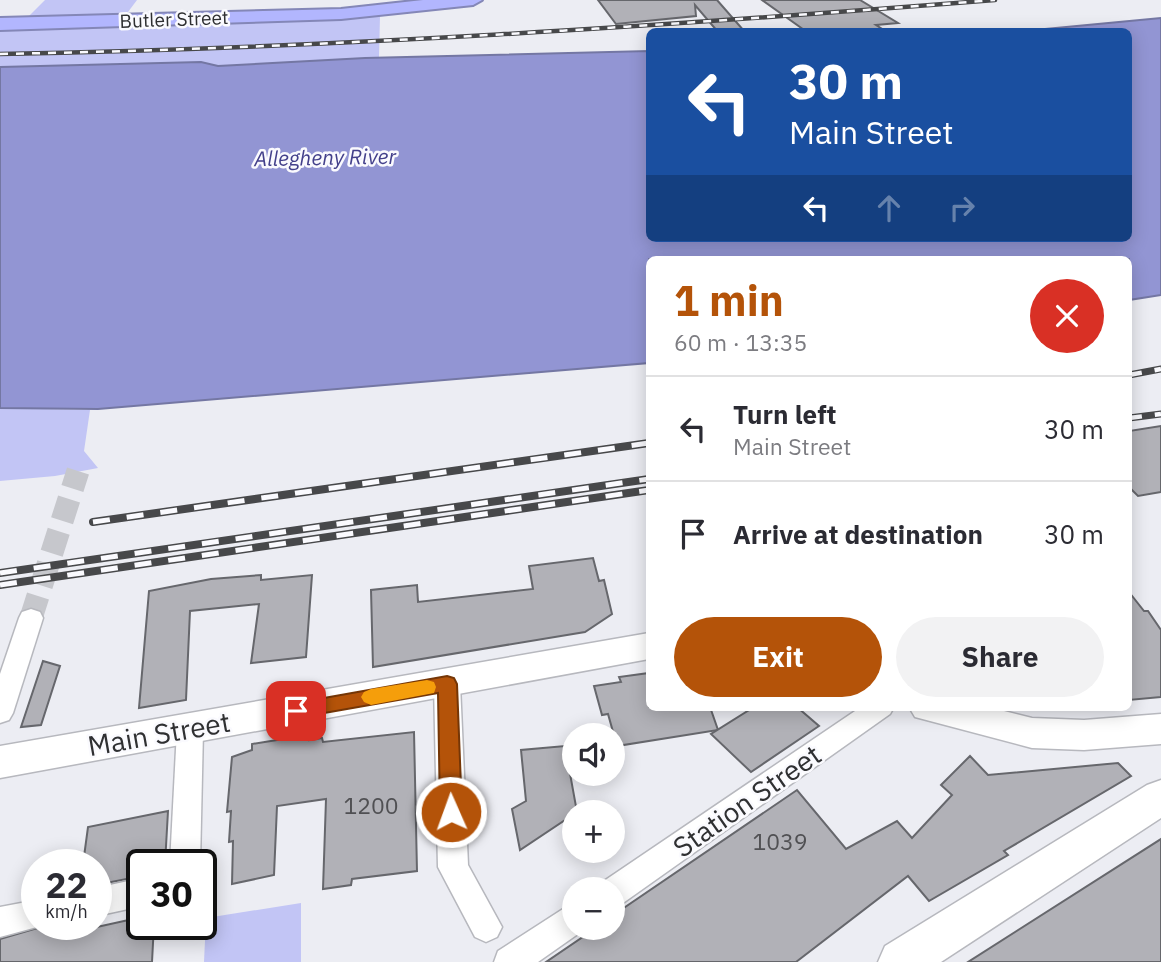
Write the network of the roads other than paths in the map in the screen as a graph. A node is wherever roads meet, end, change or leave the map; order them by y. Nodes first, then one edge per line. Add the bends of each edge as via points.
1 (473, 0) edge
2 (0, 24) edge
3 (31, 618) tunnel mouth
4 (646, 647) edge
5 (447, 684) junction
6 (875, 711) edge
7 (944, 711) edge
8 (0, 713) edge
9 (1161, 729) edge
10 (190, 730) junction
11 (0, 762) edge
12 (1161, 797) edge
13 (186, 849) edge
14 (625, 884) edge
15 (21, 917) edge
16 (0, 922) edge
17 (486, 927) dead end
18 (562, 927) edge
19 (510, 962) edge
20 (901, 962) edge

1 - 2 highway, Butler Street via 349,14
3 - 8 street
4 - 5 main road, Main Street
5 - 10 main road, Main Street
5 - 17 street via 453,867
6 - 14 street, Station Street
7 - 9 main road via 1032,733 1084,735
10 - 11 main road, Main Street
10 - 13 street
12 - 20 main road
15 - 16 street
18 - 19 street

